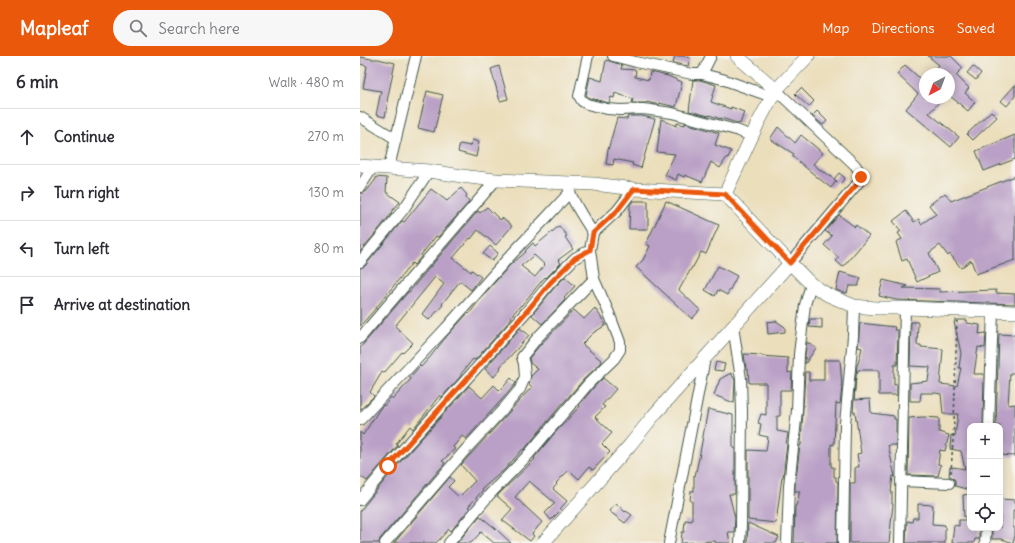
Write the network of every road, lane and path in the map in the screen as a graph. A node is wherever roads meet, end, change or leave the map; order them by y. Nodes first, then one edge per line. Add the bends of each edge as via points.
1 (416, 56) edge
2 (588, 56) edge
3 (613, 56) edge
4 (711, 56) edge
5 (737, 56) edge
6 (808, 56) edge
7 (702, 74) junction
8 (774, 94) junction
9 (360, 117) edge
10 (752, 136) junction
11 (396, 139) junction
12 (367, 166) edge
13 (389, 167) junction
14 (429, 170) junction
15 (496, 180) junction
16 (360, 187) edge
17 (568, 187) junction
18 (634, 189) junction
19 (725, 194) junction
20 (593, 233) junction
21 (590, 250) junction
22 (360, 262) edge
23 (790, 263) junction
24 (594, 278) junction
25 (810, 284) junction
26 (854, 306) junction
27 (905, 308) junction
28 (957, 309) junction
29 (993, 311) junction
30 (1015, 312) edge
31 (733, 326) junction
32 (360, 338) edge
33 (705, 358) junction
34 (360, 420) edge
35 (989, 423) edge
36 (902, 481) junction
37 (949, 483) joint
38 (360, 500) edge
39 (986, 531) edge
40 (384, 543) edge
41 (449, 543) edge
42 (543, 543) edge
43 (669, 543) edge
44 (740, 543) edge
45 (787, 543) edge
46 (842, 543) edge
47 (900, 543) edge
48 (985, 543) edge

1 - 11 street
2 - 10 street via 579,96 587,104 607,109 643,109 672,114
3 - 7 street
4 - 7 street
5 - 8 street
6 - 8 street
7 - 8 street
8 - 10 street
8 - 23 street via 855,165 861,177
9 - 11 street
10 - 19 street
11 - 13 street
12 - 13 street
12 - 16 street
13 - 14 street
14 - 15 street
14 - 22 street via 403,210
15 - 17 street
15 - 32 street
17 - 18 street via 594,184
17 - 20 street
17 - 34 street via 548,216
18 - 19 street
18 - 20 street via 617,211
19 - 23 street
20 - 21 street
21 - 24 street
21 - 38 street via 575,258 550,283
23 - 25 street
23 - 31 street
24 - 40 street via 522,357 525,377 505,407
24 - 41 street via 620,342 620,350
25 - 26 street
25 - 45 street via 799,354
26 - 27 street
26 - 46 street via 845,424
27 - 28 street
27 - 36 street
28 - 29 street
28 - 37 path via 954,422
29 - 30 street
29 - 35 street
31 - 33 street
31 - 44 street via 741,379
33 - 42 street
33 - 43 street
36 - 37 street
36 - 47 street
39 - 48 street

